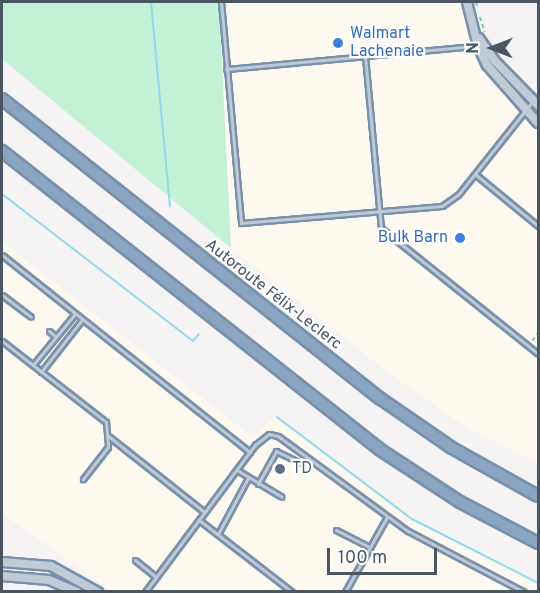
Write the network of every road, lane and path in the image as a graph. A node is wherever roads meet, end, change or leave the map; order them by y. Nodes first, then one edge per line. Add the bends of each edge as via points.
1 (220, 2) edge
2 (467, 2) edge
3 (476, 2) edge
4 (483, 43) junction
5 (365, 56) junction
6 (226, 69) junction
7 (2, 99) edge
8 (536, 103) edge
9 (525, 111) junction
10 (538, 123) edge
11 (2, 151) edge
12 (475, 174) junction
13 (379, 211) junction
14 (538, 226) edge
15 (2, 257) edge
16 (2, 295) edge
17 (74, 315) junction
18 (31, 317) dead end
19 (81, 321) junction
20 (49, 330) dead end
21 (538, 333) edge
22 (56, 337) junction
23 (2, 341) edge
24 (532, 341) dead end
25 (538, 354) edge
26 (33, 365) junction
27 (41, 372) junction
28 (107, 435) junction
29 (250, 452) junction
30 (301, 463) dead end
31 (237, 470) junction
32 (248, 478) junction
33 (83, 479) dead end
34 (258, 483) junction
35 (538, 496) edge
36 (282, 497) dead end
37 (205, 512) junction
38 (387, 517) junction
39 (199, 520) junction
40 (336, 530) dead end
41 (218, 534) junction
42 (538, 543) edge
43 (370, 547) junction
44 (135, 560) dead end
45 (2, 562) edge
46 (2, 576) edge
47 (156, 577) junction
48 (77, 591) edge
49 (98, 591) edge
50 (146, 591) edge
51 (292, 591) edge
52 (345, 591) edge
53 (524, 591) edge

1 - 6 lane
2 - 4 street via 472,24
3 - 4 path
4 - 5 lane
4 - 8 street
4 - 9 street via 495,77
5 - 6 lane
5 - 13 lane
6 - 13 lane via 241,223
7 - 35 highway, Autoroute Félix-Leclerc via 381,399 452,448
8 - 9 lane
9 - 10 street
9 - 12 lane
11 - 42 highway via 379,449 460,502
12 - 13 lane via 458,195 442,206
12 - 14 lane
13 - 25 lane via 385,234
15 - 17 lane
16 - 18 lane
17 - 19 lane
17 - 22 lane
19 - 27 lane
19 - 29 lane
20 - 22 lane
21 - 24 path
22 - 26 lane
23 - 26 lane
26 - 27 lane
27 - 28 lane via 106,422
28 - 33 lane via 108,447
28 - 37 lane
29 - 31 lane
29 - 38 lane via 262,438 269,434 278,436
30 - 34 lane via 276,451
31 - 32 lane
31 - 37 lane
32 - 34 lane
32 - 41 lane
34 - 36 lane
37 - 39 lane
38 - 43 lane
38 - 53 lane
39 - 41 lane
39 - 47 lane
40 - 43 lane
41 - 51 lane
43 - 52 lane
44 - 47 lane
45 - 49 street via 51,566
46 - 48 street via 48,580
47 - 50 lane

